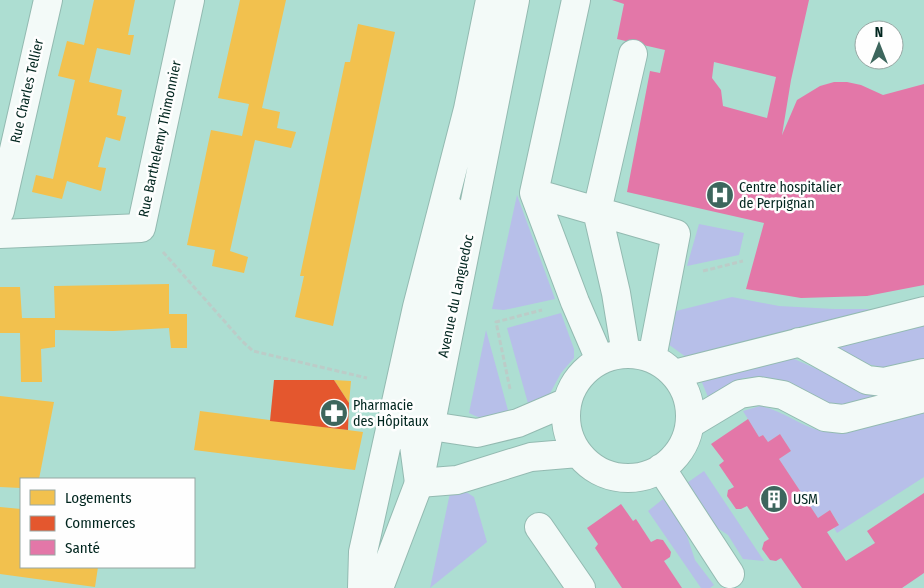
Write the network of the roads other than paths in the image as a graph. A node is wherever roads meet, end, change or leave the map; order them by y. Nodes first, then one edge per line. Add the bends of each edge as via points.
1 (48, 0) edge
2 (190, 0) edge
3 (490, 0) edge
4 (515, 0) edge
5 (576, 0) edge
6 (633, 54) dead end
7 (468, 109) junction
8 (534, 194) junction
9 (0, 211) edge
10 (597, 211) junction
11 (0, 234) edge
12 (924, 311) edge
13 (799, 342) junction
14 (626, 354) junction
15 (652, 358) junction
16 (600, 360) junction
17 (924, 373) edge
18 (674, 374) junction
19 (924, 398) edge
20 (567, 402) junction
21 (420, 424) junction
22 (690, 424) junction
23 (387, 449) junction
24 (578, 453) junction
25 (661, 468) junction
26 (418, 484) junction
27 (539, 527) dead end
28 (730, 574) dead end
29 (362, 588) edge
30 (379, 588) edge
31 (581, 588) edge

1 - 9 main road, Rue Charles Tellier
2 - 11 main road, Rue Barthelemy Thimonnier via 141,228
3 - 7 main road
4 - 21 main road, Avenue du Languedoc
5 - 8 main road
6 - 10 main road
7 - 21 main road
7 - 23 main road via 417,307
8 - 10 main road
8 - 16 main road
10 - 14 main road
10 - 15 main road via 676,234
12 - 13 main road
13 - 17 main road via 867,380 884,382
13 - 18 main road
14 - 15 main road
14 - 16 main road
15 - 18 main road
16 - 20 main road via 585,370
18 - 22 main road via 690,406
19 - 22 main road via 843,420 825,417 783,396 759,391 740,394
20 - 21 main road via 518,423 477,433
20 - 24 main road via 569,437
21 - 23 main road
21 - 26 main road, Avenue du Languedoc
22 - 25 main road via 685,442
23 - 29 main road via 364,552
24 - 25 main road via 598,470 614,476 630,478
24 - 26 main road via 531,457 457,480
25 - 28 main road
26 - 30 main road, Avenue du Languedoc
27 - 31 main road

